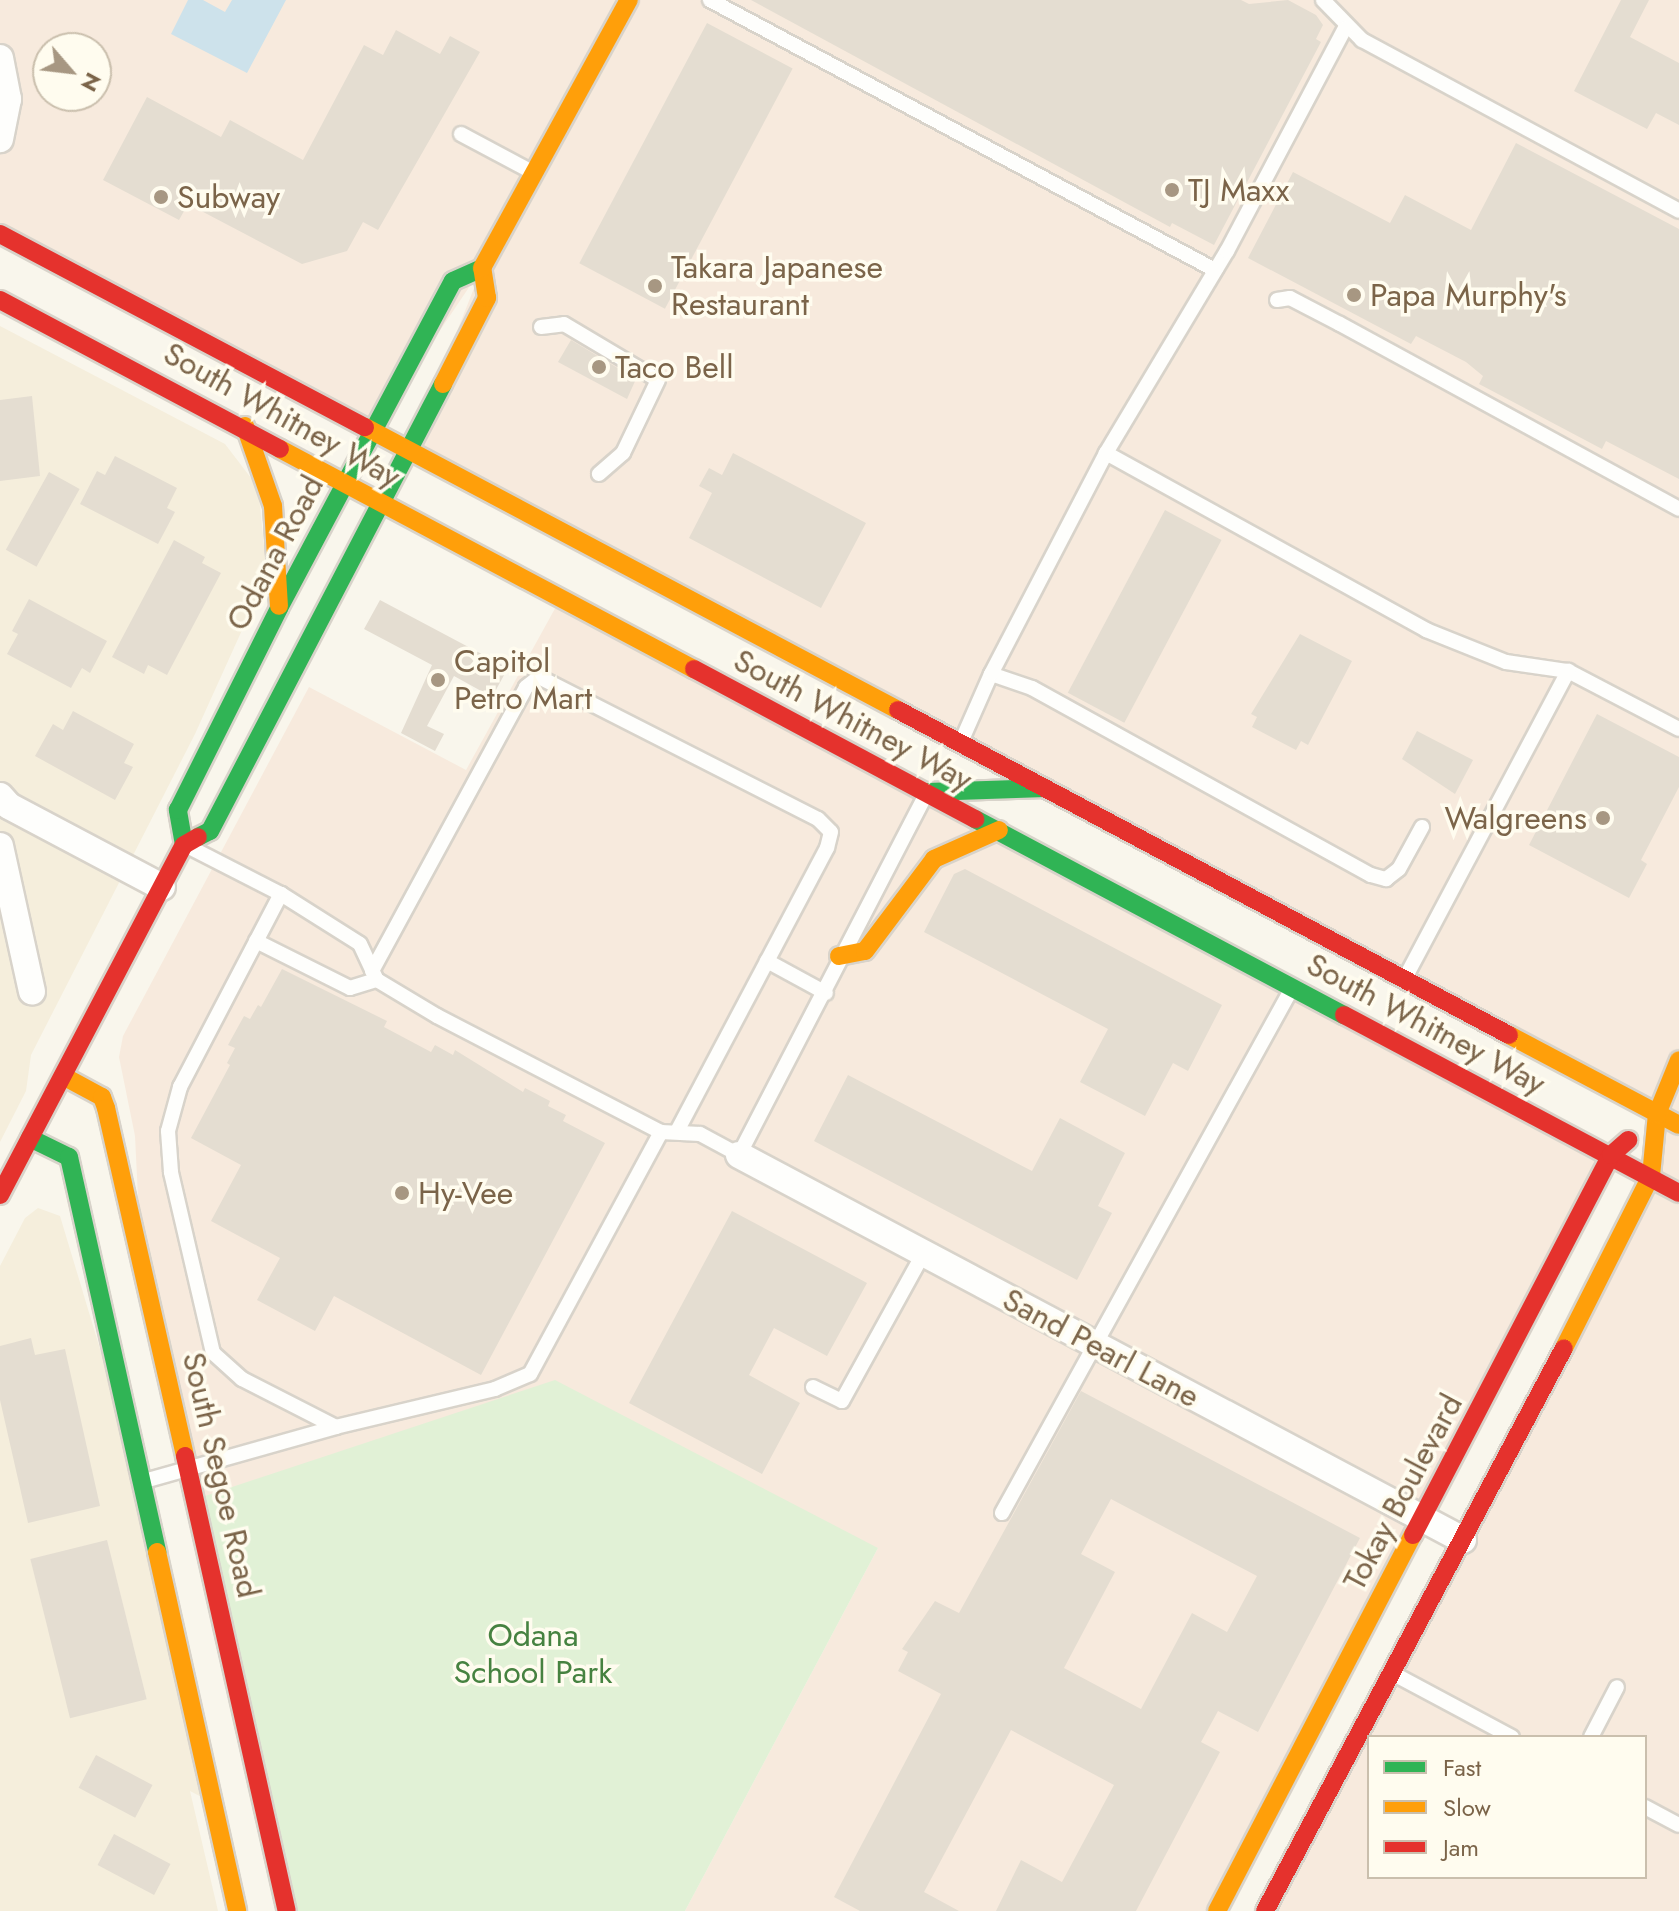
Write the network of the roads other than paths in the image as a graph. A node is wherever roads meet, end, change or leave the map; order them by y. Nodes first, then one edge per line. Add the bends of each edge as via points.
1 (629, 0) edge
2 (710, 0) edge
3 (1323, 0) edge
4 (1345, 28) junction
5 (0, 58) edge
6 (461, 134) dead end
7 (0, 139) edge
8 (535, 173) junction
9 (1679, 211) edge
10 (0, 234) edge
11 (482, 268) junction
12 (1215, 270) junction
13 (0, 300) edge
14 (1277, 300) dead end
15 (541, 327) dead end
16 (245, 426) junction
17 (373, 430) junction
18 (410, 450) junction
19 (1106, 453) junction
20 (599, 474) dead end
21 (345, 483) junction
22 (381, 504) junction
23 (1679, 509) edge
24 (279, 608) junction
25 (1568, 671) junction
26 (991, 674) junction
27 (1679, 729) edge
28 (961, 743) junction
29 (932, 750) dead end
30 (902, 757) dead end
31 (873, 764) junction
32 (1047, 788) junction
33 (927, 792) junction
34 (4, 801) edge
35 (1422, 827) dead end
36 (999, 830) junction
37 (0, 832) edge
38 (184, 845) junction
39 (0, 846) edge
40 (162, 887) junction
41 (281, 894) junction
42 (256, 941) junction
43 (839, 956) junction
44 (767, 961) junction
45 (374, 976) junction
46 (1405, 978) junction
47 (1292, 988) junction
48 (32, 992) dead end
49 (826, 993) junction
50 (1679, 1060) edge
51 (63, 1076) junction
52 (1657, 1114) junction
53 (1679, 1125) edge
54 (677, 1131) junction
55 (661, 1132) junction
56 (30, 1138) junction
57 (739, 1155) junction
58 (1611, 1155) junction
59 (1651, 1176) junction
60 (1679, 1193) edge
61 (0, 1195) edge
62 (923, 1254) junction
63 (1096, 1345) junction
64 (813, 1387) dead end
65 (336, 1427) junction
66 (191, 1468) junction
67 (140, 1482) junction
68 (1002, 1513) dead end
69 (1422, 1519) junction
70 (1463, 1540) junction
71 (1391, 1673) junction
72 (1617, 1687) dead end
73 (1508, 1735) edge
74 (1592, 1735) edge
75 (1647, 1808) edge
76 (1679, 1825) edge
77 (237, 1911) edge
78 (287, 1911) edge
79 (1217, 1911) edge
80 (1265, 1911) edge

1 - 8 street, Odana Road
2 - 12 lane
3 - 4 lane
4 - 9 lane
4 - 12 lane
5 - 7 street via 8,99
6 - 8 lane
8 - 11 street, Odana Road
10 - 17 street, South Whitney Way
11 - 17 street, Odana Road via 453,281
11 - 18 street via 487,298
12 - 19 lane
13 - 16 street, South Whitney Way
14 - 23 lane via 1290,298
15 - 20 lane via 564,324 658,380 623,453
16 - 21 street, South Whitney Way
16 - 24 street via 273,506
17 - 18 street, South Whitney Way
17 - 21 street, Odana Road
18 - 22 street
18 - 28 street, South Whitney Way
19 - 25 lane via 1426,630 1506,662
19 - 26 lane
21 - 22 street, South Whitney Way
21 - 24 street, Odana Road
22 - 31 street, South Whitney Way
22 - 38 street via 210,831
24 - 38 street, Odana Road via 178,810
25 - 27 lane
25 - 46 lane
26 - 28 lane
26 - 35 lane via 1032,688 1371,875 1386,879 1399,869
28 - 29 street
28 - 32 street, South Whitney Way
30 - 31 street
31 - 33 street, South Whitney Way
32 - 33 street
32 - 46 street, South Whitney Way
33 - 36 street, South Whitney Way
33 - 43 lane
34 - 37 street
34 - 40 street
36 - 43 street via 934,859 865,951
36 - 47 street, South Whitney Way
38 - 40 street
38 - 41 lane
39 - 48 street
40 - 51 street
41 - 42 lane
41 - 45 lane via 360,944
42 - 45 lane via 350,988
42 - 65 lane via 180,1087 168,1131 171,1172 208,1340 219,1362
43 - 49 lane
44 - 45 lane via 831,840 827,825 539,677 526,687
44 - 49 lane
44 - 54 lane
45 - 55 lane
46 - 52 street, South Whitney Way
47 - 58 street, South Whitney Way
47 - 63 lane
49 - 57 lane
50 - 52 street, Tokay Boulevard
51 - 56 street
51 - 66 street, South Segoe Road via 102,1097 106,1108
52 - 53 street, South Whitney Way
52 - 58 street, Tokay Boulevard
52 - 59 street, Tokay Boulevard
54 - 55 lane
54 - 57 lane via 700,1134
55 - 65 lane via 530,1374 495,1389
56 - 61 street
56 - 67 street via 69,1157
57 - 62 street, Sand Pearl Lane
58 - 59 street, South Whitney Way
58 - 69 street, Tokay Boulevard
59 - 60 street, South Whitney Way
59 - 70 street, Tokay Boulevard
62 - 63 street, Sand Pearl Lane
62 - 64 lane via 842,1401
63 - 68 lane
63 - 69 street, Sand Pearl Lane
65 - 66 lane
66 - 67 lane
66 - 78 street, South Segoe Road
67 - 77 street
69 - 70 street, Sand Pearl Lane
69 - 79 street, Tokay Boulevard
70 - 71 street, Tokay Boulevard
71 - 73 lane
71 - 80 street, Tokay Boulevard
72 - 74 lane
75 - 76 lane

